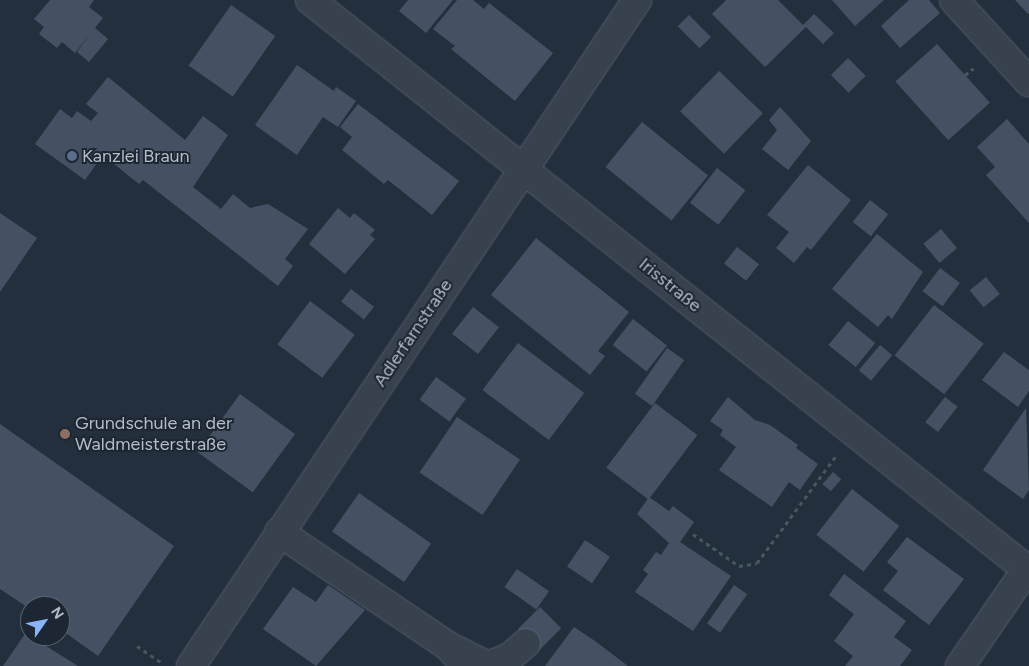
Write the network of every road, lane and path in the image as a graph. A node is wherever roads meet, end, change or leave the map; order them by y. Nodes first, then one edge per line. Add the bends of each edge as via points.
1 (310, 0) edge
2 (637, 0) edge
3 (954, 0) edge
4 (1029, 82) edge
5 (524, 168) junction
6 (854, 431) junction
7 (280, 532) junction
8 (693, 534) dead end
9 (1028, 569) edge
10 (526, 643) dead end
11 (137, 646) dead end
12 (448, 646) junction
13 (178, 665) edge
14 (466, 666) edge
15 (960, 666) edge

1 - 5 street, Irisstraße
2 - 5 street, Adlerfarnstraße
3 - 4 street
5 - 6 street, Irisstraße
5 - 7 street, Adlerfarnstraße
6 - 8 path via 757,563 740,566
6 - 9 street, Irisstraße
7 - 12 street
7 - 13 street, Adlerfarnstraße
9 - 15 street
10 - 12 street via 510,657 488,666
11 - 13 path
12 - 14 street

